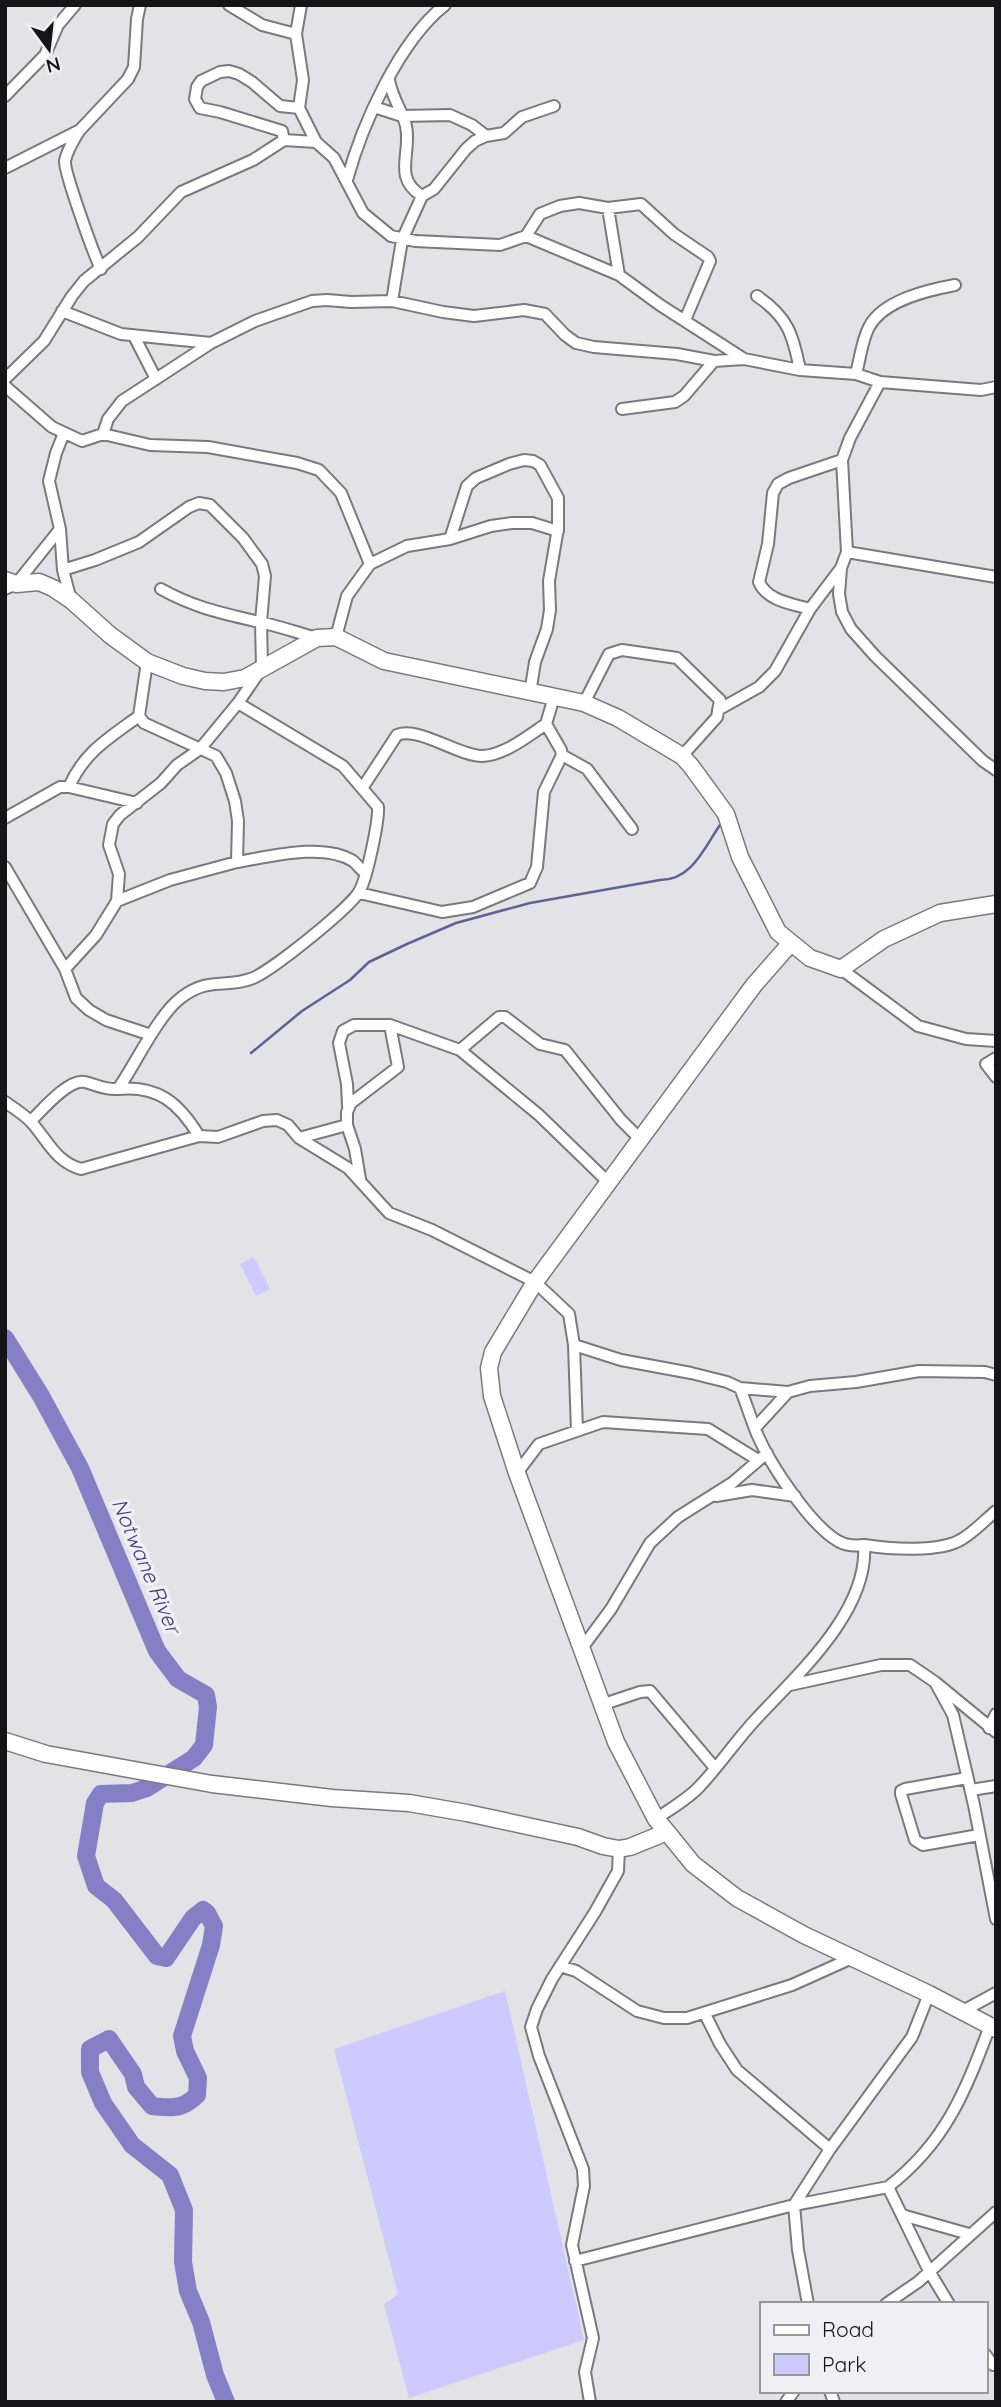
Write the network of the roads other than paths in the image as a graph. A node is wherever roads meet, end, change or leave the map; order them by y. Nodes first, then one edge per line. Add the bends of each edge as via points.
1 (75, 5) edge
2 (140, 5) edge
3 (229, 5) edge
4 (301, 5) edge
5 (445, 5) edge
6 (296, 34) junction
7 (389, 80) junction
8 (5, 96) edge
9 (554, 106) dead end
10 (374, 107) junction
11 (299, 108) junction
12 (402, 116) junction
13 (80, 130) junction
14 (486, 136) junction
15 (284, 140) junction
16 (316, 142) junction
17 (5, 168) edge
18 (347, 180) junction
19 (422, 196) junction
20 (608, 208) junction
21 (526, 236) junction
22 (402, 240) junction
23 (101, 269) junction
24 (619, 275) junction
25 (955, 285) dead end
26 (757, 296) dead end
27 (392, 301) junction
28 (62, 311) junction
29 (685, 320) junction
30 (134, 336) junction
31 (211, 343) junction
32 (744, 359) junction
33 (713, 361) junction
34 (800, 370) junction
35 (856, 374) junction
36 (5, 379) edge
37 (156, 379) junction
38 (880, 382) junction
39 (5, 386) edge
40 (996, 387) edge
41 (622, 409) dead end
42 (64, 433) junction
43 (103, 433) junction
44 (842, 460) junction
45 (60, 529) junction
46 (558, 531) junction
47 (450, 538) junction
48 (847, 552) junction
49 (370, 564) junction
50 (841, 568) junction
51 (63, 570) junction
52 (996, 577) edge
53 (9, 584) edge
54 (161, 589) dead end
55 (71, 600) junction
56 (810, 609) junction
57 (261, 622) junction
58 (336, 637) junction
59 (317, 638) junction
60 (148, 662) junction
61 (262, 668) junction
62 (530, 693) junction
63 (554, 697) junction
64 (238, 703) junction
65 (584, 703) junction
66 (718, 710) junction
67 (139, 716) junction
68 (547, 724) junction
69 (200, 749) junction
70 (562, 755) junction
71 (682, 756) junction
72 (996, 770) edge
73 (69, 787) junction
74 (363, 787) junction
75 (137, 803) junction
76 (5, 818) edge
77 (632, 829) dead end
78 (237, 862) junction
79 (6, 873) edge
80 (365, 873) junction
81 (359, 893) junction
82 (117, 901) junction
83 (996, 904) edge
84 (778, 932) junction
85 (790, 944) junction
86 (810, 958) junction
87 (65, 969) junction
88 (841, 970) junction
89 (758, 980) junction
90 (390, 1025) junction
91 (151, 1035) junction
92 (996, 1041) edge
93 (460, 1050) junction
94 (996, 1058) edge
95 (996, 1077) edge
96 (118, 1089) junction
97 (5, 1102) edge
98 (348, 1106) junction
99 (31, 1121) junction
100 (347, 1125) junction
101 (199, 1136) junction
102 (299, 1138) junction
103 (641, 1140) junction
104 (360, 1179) junction
105 (609, 1183) junction
106 (535, 1282) junction
107 (574, 1345) junction
108 (996, 1375) edge
109 (740, 1388) junction
110 (788, 1392) junction
111 (755, 1428) junction
112 (577, 1431) junction
113 (763, 1457) junction
114 (517, 1473) junction
115 (795, 1496) junction
116 (710, 1497) junction
117 (996, 1511) edge
118 (864, 1545) junction
119 (582, 1648) junction
120 (935, 1682) junction
121 (790, 1685) junction
122 (601, 1705) junction
123 (996, 1714) edge
124 (992, 1730) edge
125 (5, 1741) edge
126 (715, 1768) junction
127 (967, 1778) junction
128 (996, 1786) edge
129 (971, 1790) junction
130 (662, 1825) junction
131 (979, 1835) junction
132 (619, 1849) junction
133 (996, 1919) edge
134 (852, 1958) junction
135 (560, 1966) junction
136 (996, 1993) edge
137 (929, 1994) junction
138 (963, 2011) junction
139 (705, 2014) junction
140 (993, 2028) edge
141 (830, 2149) junction
142 (888, 2187) junction
143 (793, 2205) junction
144 (996, 2212) edge
145 (902, 2215) junction
146 (969, 2234) junction
147 (575, 2261) junction
148 (929, 2271) junction
149 (808, 2302) edge
150 (889, 2302) edge
151 (948, 2302) edge
152 (987, 2357) edge
153 (993, 2365) dead end
154 (590, 2402) edge

1 - 8 street via 58,25 45,55
2 - 13 street via 132,73
3 - 6 street via 262,25
4 - 6 street
5 - 7 street via 426,23
6 - 11 street via 303,80
7 - 10 street
7 - 12 street
9 - 14 street via 522,117 504,133
10 - 12 street
10 - 18 street
11 - 15 street via 281,106 234,72 220,72 197,87 194,99 200,108 282,131
11 - 16 street
12 - 14 street via 450,116
12 - 19 street via 407,182
13 - 17 street
13 - 23 street via 65,170
14 - 19 street via 470,144 434,189
15 - 16 street
15 - 23 street via 254,160 181,192
16 - 18 street via 334,158
18 - 22 street via 363,213
19 - 22 street
20 - 21 street via 579,203 560,206 540,214
20 - 24 street
20 - 29 street via 641,204 708,257 710,266
21 - 22 street via 500,245
21 - 24 street
22 - 27 street
23 - 28 street via 84,281
24 - 29 street
25 - 35 street via 924,291 878,316 869,327
26 - 34 street via 785,320
27 - 31 street via 312,302 255,321
27 - 33 street via 474,316 524,310 545,314 576,343
28 - 30 street
28 - 36 street via 36,351
29 - 32 street
30 - 31 street
30 - 37 street
31 - 37 street
32 - 33 street
32 - 34 street
33 - 41 street via 675,402
34 - 35 street
35 - 38 street
37 - 43 street via 116,408
38 - 40 street via 981,390
38 - 44 street
39 - 42 street
42 - 43 street via 82,441
42 - 45 street via 49,481
43 - 49 street via 149,445 208,447 319,470 341,494
44 - 48 street
44 - 56 street via 789,478 773,493 759,582 776,598
45 - 51 street
45 - 53 street
46 - 47 street via 512,523
46 - 47 street via 558,498 549,479 540,465 524,460 476,478 467,486
46 - 62 street via 549,581 549,620
47 - 49 street via 407,546
48 - 50 street
48 - 52 street
49 - 58 street via 347,596
50 - 56 street
50 - 72 street via 839,594 851,629
51 - 55 street
51 - 57 street via 139,542 189,507 210,505 262,564
53 - 55 street via 39,582
54 - 57 street via 197,607
55 - 60 street
56 - 66 street via 768,680
57 - 59 street
57 - 61 street
58 - 59 street
58 - 62 street via 391,663
59 - 61 street
60 - 61 street via 205,681 245,678
60 - 67 street
61 - 64 street
62 - 63 street
63 - 65 street
63 - 68 street
64 - 69 street
64 - 74 street via 331,758
65 - 66 street via 609,654 622,650 677,657 720,700
65 - 71 street
66 - 71 street
67 - 69 street via 144,723
67 - 73 street via 82,762
68 - 70 street
68 - 74 street via 507,749 481,756 402,733
69 - 75 street
69 - 78 street via 216,756 230,786 237,821
70 - 77 street via 587,769
70 - 81 street via 544,792 537,867 530,883 473,907 442,912
71 - 84 street via 726,814 740,857
73 - 75 street
73 - 76 street via 54,789
74 - 80 street via 379,811
75 - 82 street via 113,824 109,835 119,874
78 - 80 street via 296,852 326,853 354,862
78 - 82 street via 170,880
79 - 87 street
80 - 81 street
81 - 91 street via 295,951 263,973 195,987 178,999
82 - 87 street
83 - 88 street via 940,913 884,939
84 - 85 street
84 - 89 street
85 - 86 street
85 - 89 street
86 - 88 street
86 - 89 street via 784,964
87 - 91 street via 76,998 89,1010
88 - 92 street via 918,1026 966,1039
89 - 103 street
90 - 93 street
90 - 98 street via 398,1067
90 - 98 street via 354,1025 343,1031 339,1043
91 - 96 street
93 - 103 street via 499,1017 505,1017 540,1044 565,1050
93 - 105 street via 539,1115
94 - 95 street via 986,1064
96 - 99 street via 78,1081
96 - 101 street via 141,1088 172,1101
97 - 99 street
98 - 100 street
99 - 101 street via 59,1158 81,1168
100 - 102 street
100 - 104 street
101 - 102 street via 218,1137 277,1120
102 - 104 street
103 - 105 street
104 - 106 street via 389,1213
105 - 106 street
106 - 107 street via 569,1314
106 - 114 street via 493,1352 489,1368 492,1396
107 - 109 street
107 - 112 street
108 - 110 street via 919,1371
109 - 110 street
109 - 111 street
110 - 111 street
111 - 113 street
112 - 113 street via 603,1422 708,1429
112 - 114 street via 539,1444
113 - 115 street
113 - 116 street
114 - 119 street
115 - 116 street via 752,1490
115 - 118 street via 838,1541
116 - 119 street via 678,1517 650,1543
117 - 118 street via 951,1544
118 - 121 street via 866,1563 854,1595
119 - 122 street
120 - 121 street via 910,1665 881,1665
120 - 124 street
120 - 127 street via 953,1715
121 - 126 street
122 - 126 street via 650,1691
122 - 130 street
123 - 124 street
125 - 132 street via 46,1754 212,1784 467,1813
126 - 130 street
127 - 129 street
127 - 131 street via 905,1789 901,1794 918,1843
128 - 129 street
129 - 131 street
130 - 132 street
130 - 134 street via 693,1864 737,1898
131 - 133 street
132 - 135 street via 618,1871
134 - 137 street
134 - 139 street via 792,1985
135 - 139 street via 576,1971 637,2011 664,2018
135 - 147 street via 531,2027 583,2169 572,2245
136 - 138 street
137 - 138 street
137 - 141 street via 912,2038
138 - 140 street
139 - 141 street via 737,2070
140 - 142 street via 946,2125 922,2156
141 - 143 street
142 - 143 street
142 - 145 street
143 - 147 street
143 - 149 street
144 - 146 street
145 - 146 street
145 - 148 street
146 - 148 street
147 - 154 street via 593,2338 585,2372
148 - 150 street
148 - 151 street
152 - 153 street

